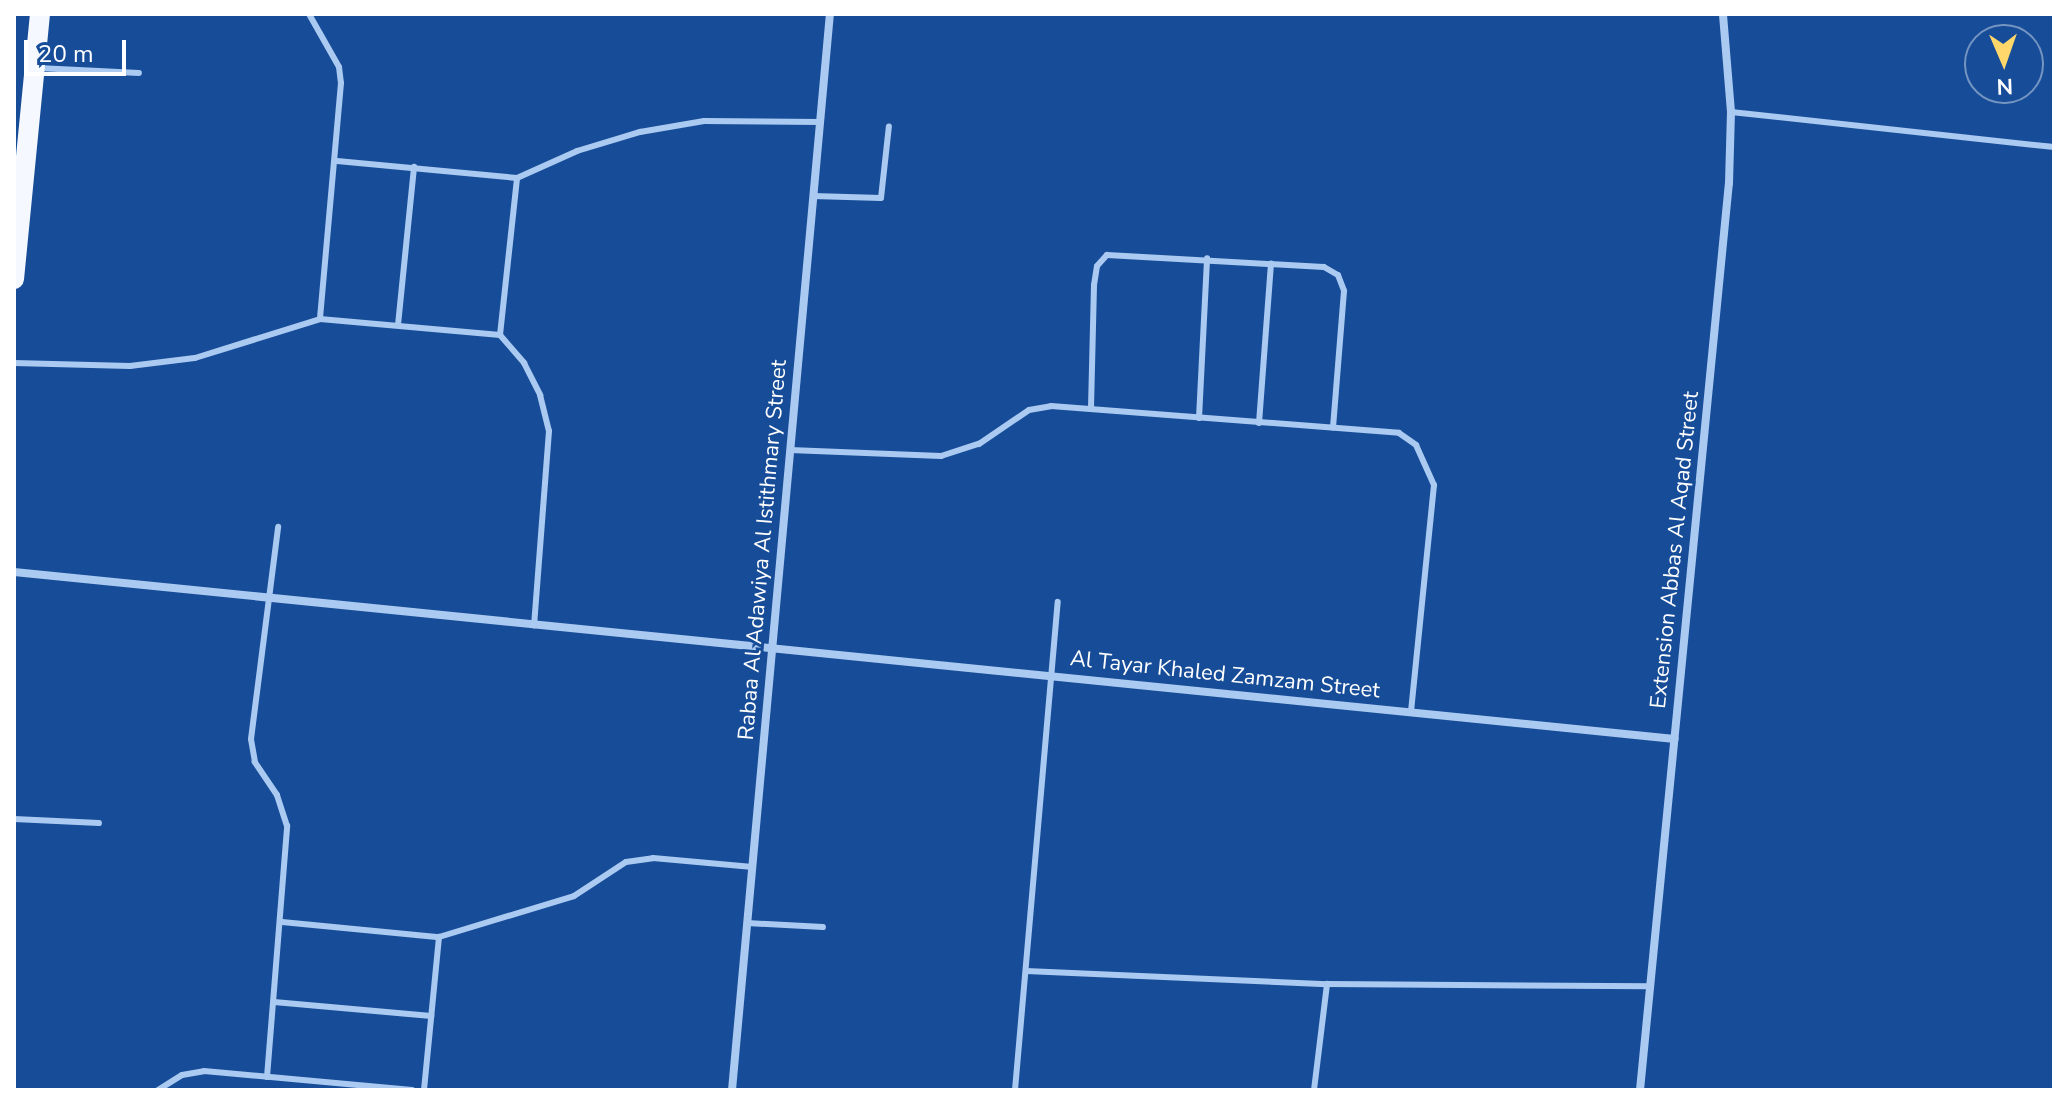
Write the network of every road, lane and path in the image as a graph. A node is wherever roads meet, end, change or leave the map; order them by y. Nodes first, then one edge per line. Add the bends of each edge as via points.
1 (40, 14) edge
2 (309, 14) edge
3 (830, 14) edge
4 (1723, 14) edge
5 (35, 68) junction
6 (139, 73) dead end
7 (1731, 112) junction
8 (820, 122) junction
9 (889, 126) dead end
10 (2054, 147) edge
11 (337, 161) junction
12 (414, 167) junction
13 (517, 178) junction
14 (813, 196) junction
15 (1207, 258) junction
16 (1271, 263) junction
17 (14, 279) edge
18 (320, 319) junction
19 (398, 325) junction
20 (500, 335) junction
21 (14, 363) edge
22 (1091, 408) junction
23 (1199, 418) junction
24 (1259, 423) junction
25 (1333, 428) junction
26 (790, 450) junction
27 (278, 527) dead end
28 (14, 572) edge
29 (268, 600) junction
30 (1058, 602) dead end
31 (534, 625) junction
32 (772, 647) junction
33 (1051, 675) junction
34 (1411, 712) junction
35 (1675, 739) junction
36 (14, 819) edge
37 (99, 823) dead end
38 (753, 867) junction
39 (282, 922) junction
40 (747, 923) junction
41 (823, 927) dead end
42 (439, 937) junction
43 (1026, 971) junction
44 (1327, 984) junction
45 (1650, 986) junction
46 (274, 1002) junction
47 (431, 1016) junction
48 (267, 1077) junction
49 (158, 1090) edge
50 (412, 1090) edge
51 (424, 1090) edge
52 (732, 1090) edge
53 (1015, 1090) edge
54 (1314, 1090) edge
55 (1640, 1090) edge

1 - 5 main road
2 - 11 lane via 339,67
3 - 8 street, Rabaa Al Adawiya Al Istithmary Street
4 - 7 street, Extension Abbas Al Aqad Street
5 - 6 lane
5 - 17 main road
7 - 10 lane
7 - 35 street, Extension Abbas Al Aqad Street via 1729,183
8 - 13 lane via 704,121 640,132 577,151
8 - 14 street, Rabaa Al Adawiya Al Istithmary Street
9 - 14 lane via 879,200
11 - 12 lane
11 - 18 lane
12 - 13 lane
12 - 19 lane
13 - 20 lane
14 - 26 street, Rabaa Al Adawiya Al Istithmary Street
15 - 16 lane
15 - 22 lane via 1114,253 1101,260 1094,285
15 - 23 lane
16 - 24 lane
16 - 25 lane via 1324,267 1342,282
18 - 19 lane
18 - 21 lane via 195,358 130,366
19 - 20 lane
20 - 31 lane via 535,384 549,431
22 - 23 lane
22 - 26 lane via 1029,410 979,444 941,456
23 - 24 lane
24 - 25 lane
25 - 34 lane via 1399,433 1416,445 1434,485
26 - 32 street, Rabaa Al Adawiya Al Istithmary Street
27 - 29 lane
28 - 29 street, Al Tayar Khaled Zamzam Street
29 - 31 street, Al Tayar Khaled Zamzam Street
29 - 39 lane via 251,739 255,762 281,803 287,826
30 - 33 lane
31 - 32 street, Al Tayar Khaled Zamzam Street
32 - 33 street, Al Tayar Khaled Zamzam Street
32 - 38 street, Rabaa Al Adawiya Al Istithmary Street
33 - 34 street, Al Tayar Khaled Zamzam Street
33 - 43 lane
34 - 35 street, Al Tayar Khaled Zamzam Street
35 - 45 street, Extension Abbas Al Aqad Street
36 - 37 lane
38 - 40 street, Rabaa Al Adawiya Al Istithmary Street
38 - 42 lane via 653,858 626,862 574,896
39 - 42 lane
39 - 46 lane
40 - 41 lane
40 - 52 street, Rabaa Al Adawiya Al Istithmary Street
42 - 47 lane
43 - 44 lane
43 - 53 lane
44 - 45 lane
44 - 54 lane
45 - 55 street, Extension Abbas Al Aqad Street
46 - 47 lane
46 - 48 lane
47 - 51 lane
48 - 49 lane via 204,1071 182,1075
48 - 50 lane

